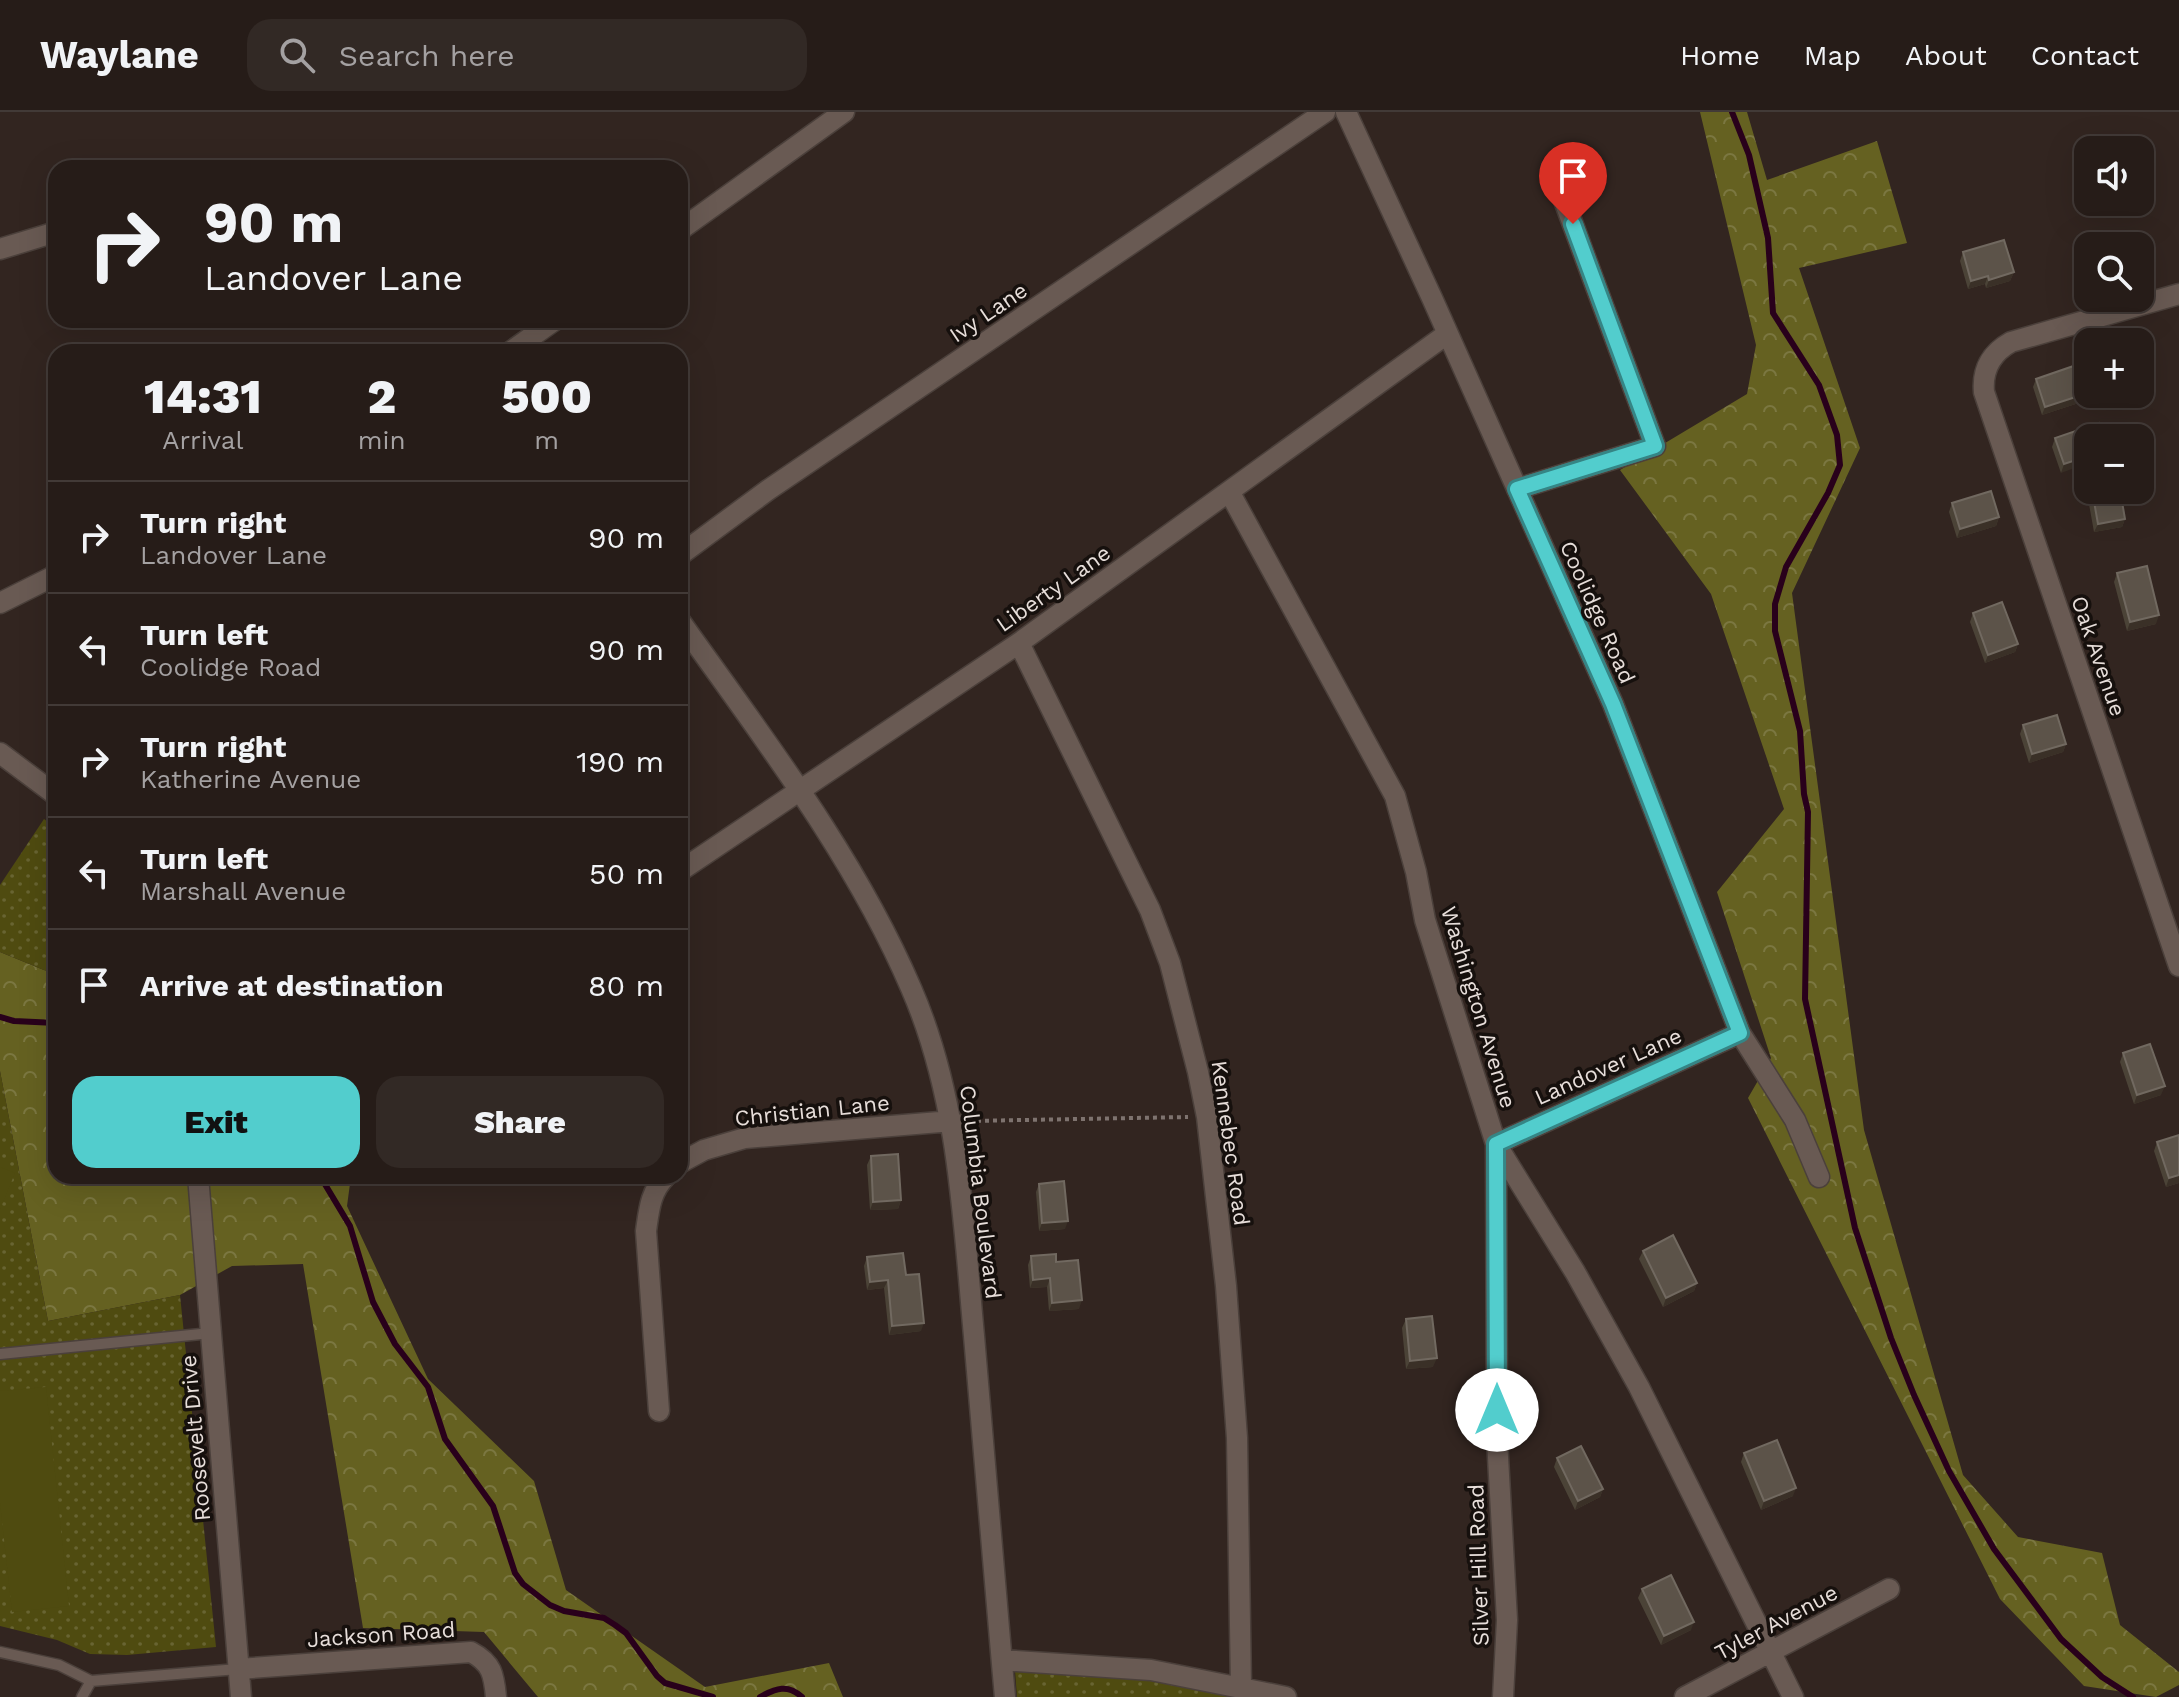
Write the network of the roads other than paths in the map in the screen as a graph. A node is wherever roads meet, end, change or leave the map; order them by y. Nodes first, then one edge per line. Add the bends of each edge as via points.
1 (1325, 112) edge
2 (1346, 112) edge
3 (835, 114) edge
4 (1552, 168) dead end
5 (688, 224) edge
6 (48, 234) edge
7 (0, 249) edge
8 (2179, 294) edge
9 (544, 328) edge
10 (1447, 334) junction
11 (521, 344) edge
12 (1517, 489) junction
13 (1230, 493) junction
14 (688, 549) edge
15 (48, 579) edge
16 (0, 603) edge
17 (688, 632) edge
18 (1019, 643) junction
19 (0, 753) edge
20 (48, 789) edge
21 (799, 789) junction
22 (688, 865) edge
23 (2179, 966) edge
24 (1740, 1033) junction
25 (952, 1121) junction
26 (1496, 1144) junction
27 (688, 1159) edge
28 (1819, 1177) dead end
29 (199, 1184) edge
30 (658, 1184) edge
31 (211, 1333) junction
32 (0, 1354) edge
33 (659, 1411) dead end
34 (1889, 1589) dead end
35 (1771, 1651) junction
36 (0, 1652) edge
37 (1002, 1660) junction
38 (238, 1669) junction
39 (91, 1681) junction
40 (1241, 1687) junction
41 (82, 1697) edge
42 (241, 1697) edge
43 (496, 1697) edge
44 (1005, 1697) edge
45 (1286, 1697) edge
46 (1503, 1697) edge
47 (1685, 1697) edge
48 (1793, 1697) edge

1 - 14 street, Ivy Lane
2 - 10 street, Coolidge Road
3 - 5 street
4 - 12 street via 1655,446
6 - 7 street
8 - 23 street, Oak Avenue via 2016,340 1990,360 1984,376 1984,392
9 - 11 street
10 - 12 street, Coolidge Road
10 - 13 street, Liberty Lane
12 - 24 street, Coolidge Road via 1613,704
13 - 18 street, Liberty Lane
13 - 26 street, Washington Avenue via 1395,796 1425,920
15 - 16 street
17 - 21 street, Columbia Boulevard
18 - 21 street, Liberty Lane
18 - 40 street, Kennebec Road via 1150,910 1185,1015 1207,1117 1237,1438
19 - 20 street
21 - 22 street, Liberty Lane
21 - 25 street, Columbia Boulevard via 880,922 912,990 939,1064
24 - 26 street, Landover Lane
24 - 28 street, Coolidge Road via 1795,1120
25 - 27 street, Christian Lane via 745,1138
25 - 37 street, Columbia Boulevard
26 - 35 street, Washington Avenue via 1639,1387
26 - 46 street, Silver Hill Road via 1497,1439 1507,1620
29 - 31 street, Roosevelt Drive
30 - 33 street via 646,1231
31 - 32 lane
31 - 38 street, Roosevelt Drive
34 - 35 street, Tyler Avenue
35 - 47 street, Tyler Avenue
35 - 48 street, Washington Avenue
36 - 39 lane via 59,1665
37 - 40 street via 1151,1670
37 - 44 street, Columbia Boulevard
38 - 39 lane
38 - 42 street, Roosevelt Drive
38 - 43 street, Jackson Road via 471,1652 493,1671
39 - 41 lane
40 - 45 street

